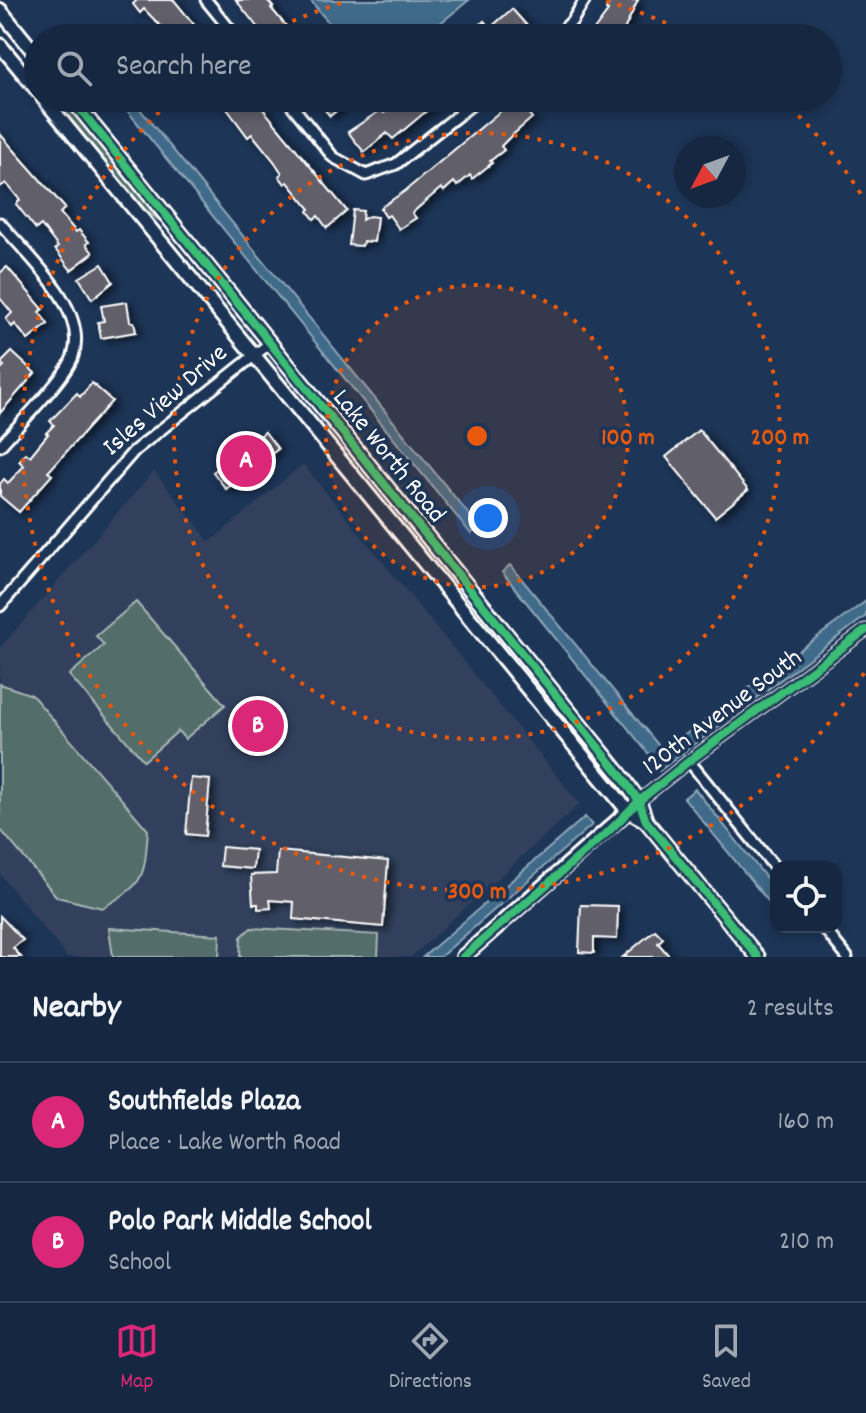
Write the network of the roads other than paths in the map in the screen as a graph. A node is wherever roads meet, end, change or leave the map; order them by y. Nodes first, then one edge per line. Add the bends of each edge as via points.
1 (206, 0) edge
2 (585, 0) edge
3 (0, 10) edge
4 (226, 24) edge
5 (569, 24) edge
6 (24, 40) edge
7 (0, 45) edge
8 (24, 74) edge
9 (54, 112) edge
10 (82, 112) edge
11 (297, 112) edge
12 (462, 112) edge
13 (0, 223) edge
14 (270, 343) junction
15 (252, 355) junction
16 (0, 446) edge
17 (0, 606) edge
18 (866, 630) edge
19 (689, 761) junction
20 (639, 801) junction
21 (628, 811) junction
22 (646, 821) junction
23 (770, 862) edge
24 (828, 933) edge
25 (463, 957) edge
26 (758, 957) edge
27 (847, 957) edge

1 - 4 street
2 - 5 street
3 - 6 street
7 - 8 street
9 - 15 street, Lake Worth Road
10 - 14 street, Lake Worth Road
11 - 12 street via 333,157 366,175 396,164
13 - 16 street via 68,305 77,329 73,357
14 - 15 street, Isles View Drive
14 - 20 street, Lake Worth Road
15 - 17 street, Isles View Drive via 134,451
15 - 21 street, Lake Worth Road
18 - 19 street, 120th Avenue South
19 - 20 street, 120th Avenue South
19 - 23 street
20 - 21 street, 120th Avenue South
20 - 22 street, Lake Worth Road
21 - 22 street, Lake Worth Road
21 - 25 street, 120th Avenue South
22 - 26 street, Lake Worth Road
24 - 27 street

